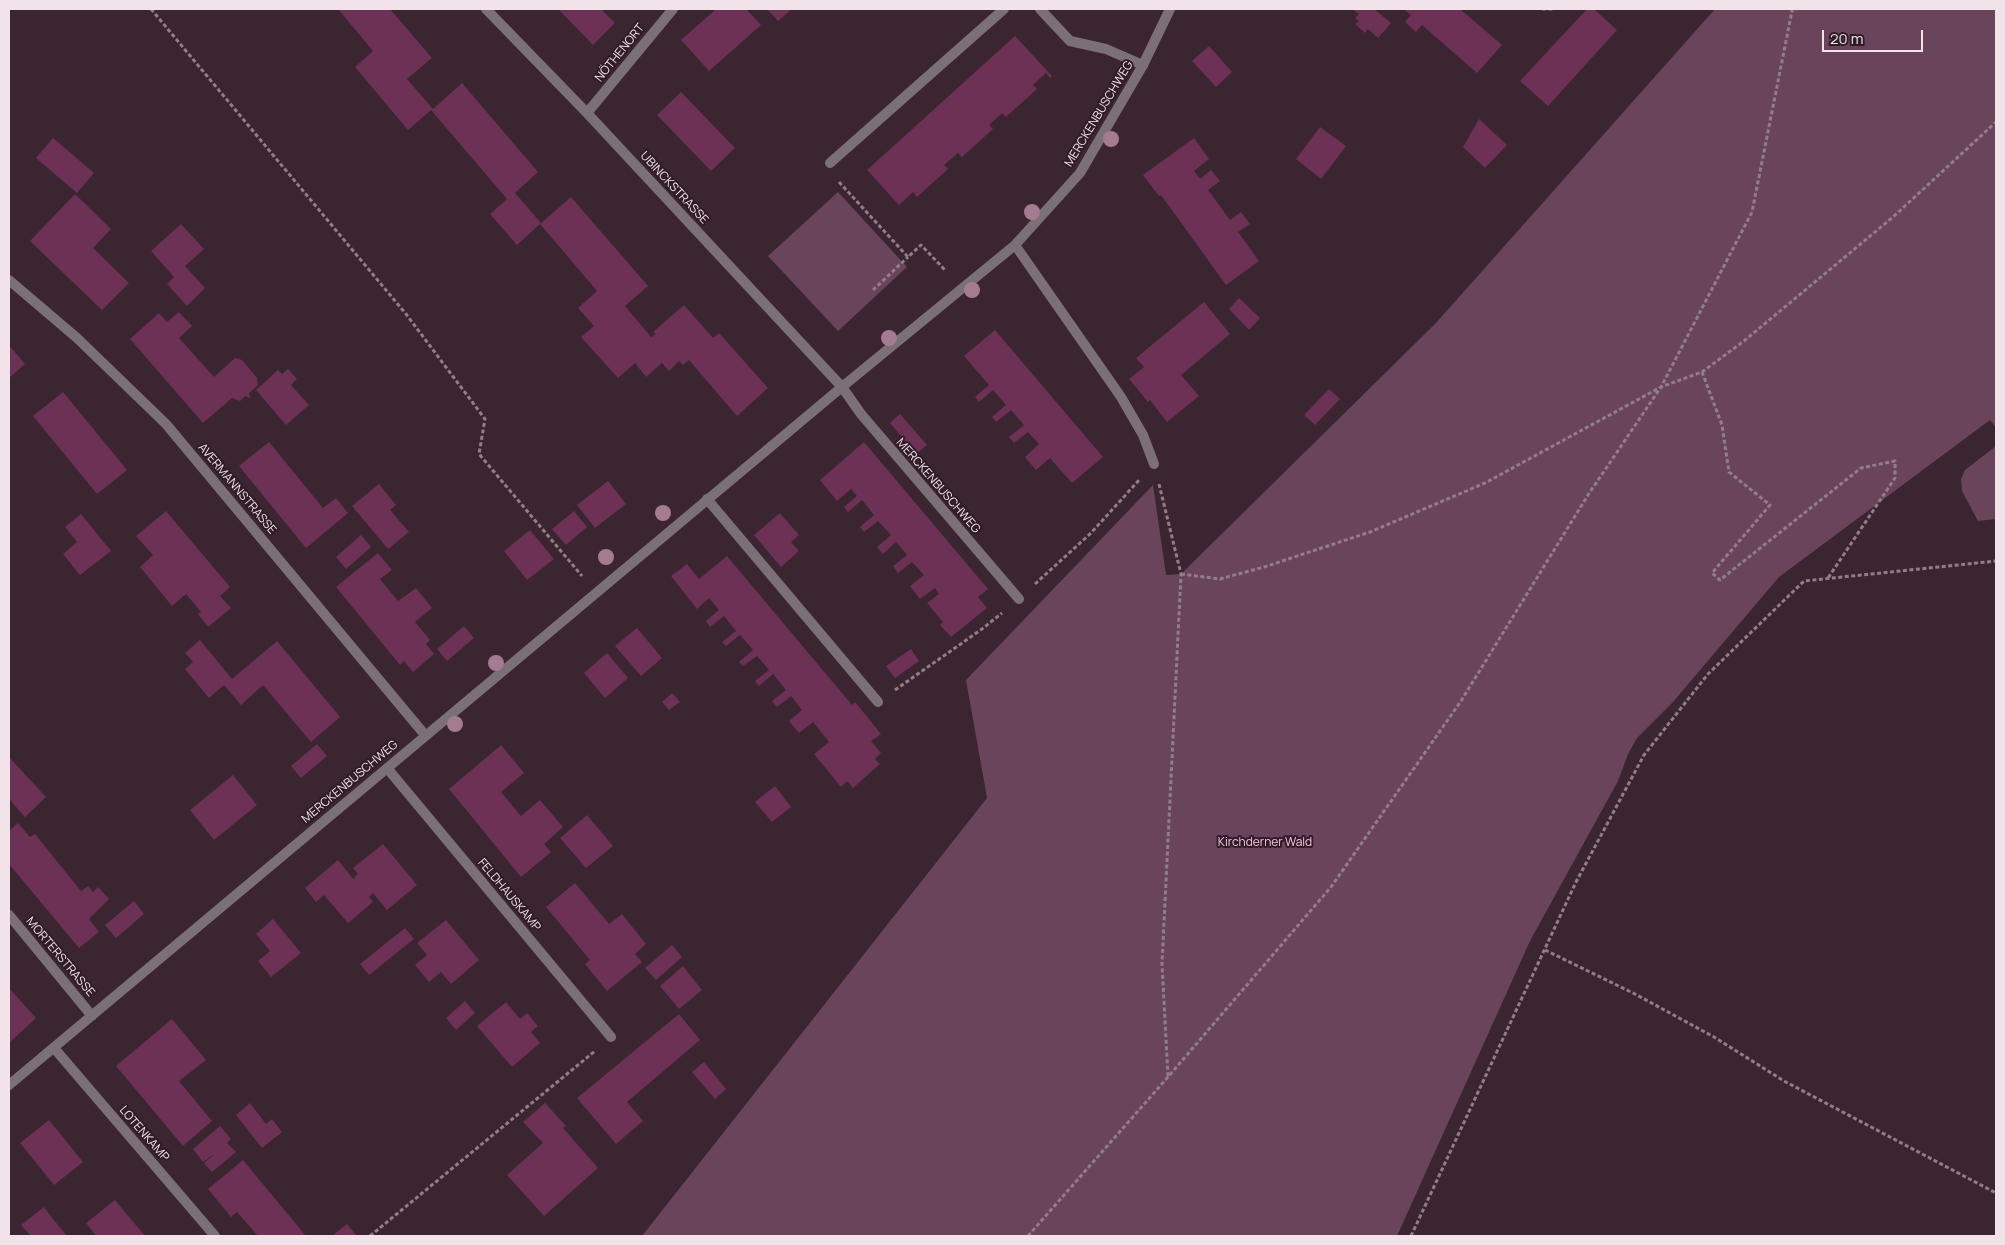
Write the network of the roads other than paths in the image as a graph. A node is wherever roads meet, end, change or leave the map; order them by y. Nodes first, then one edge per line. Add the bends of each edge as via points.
1 (486, 9) edge
2 (673, 9) edge
3 (1004, 9) edge
4 (1040, 9) edge
5 (1170, 9) edge
6 (1143, 65) junction
7 (587, 113) junction
8 (830, 163) dead end
9 (1015, 245) junction
10 (9, 280) edge
11 (842, 387) junction
12 (1154, 464) road end
13 (707, 499) junction
14 (1019, 599) dead end
15 (878, 702) dead end
16 (425, 736) junction
17 (387, 768) junction
18 (9, 915) edge
19 (92, 1016) junction
20 (611, 1037) road end
21 (54, 1048) junction
22 (9, 1085) edge
23 (215, 1236) edge

1 - 7 street, UBINCKSTRASSE
2 - 7 street, NÖTHENORT
3 - 8 street
4 - 6 street via 1070,41 1106,50
5 - 6 street, MERCKENBUSCHWEG
6 - 9 street, MERCKENBUSCHWEG via 1080,172
7 - 11 street, UBINCKSTRASSE
9 - 11 street, MERCKENBUSCHWEG
9 - 12 street via 1121,397 1143,435
10 - 16 street, AVERMANNSTRASSE via 78,338 166,424
11 - 13 street, MERCKENBUSCHWEG
11 - 14 street, MERCKENBUSCHWEG via 860,414
13 - 15 street
13 - 16 street, MERCKENBUSCHWEG
16 - 17 street, MERCKENBUSCHWEG
17 - 19 street, MERCKENBUSCHWEG
17 - 20 street, FELDHAUSKAMP
18 - 19 street, MORTERSTRASSE
19 - 21 street, MERCKENBUSCHWEG
21 - 22 street, MERCKENBUSCHWEG
21 - 23 street, LOTENKAMP

